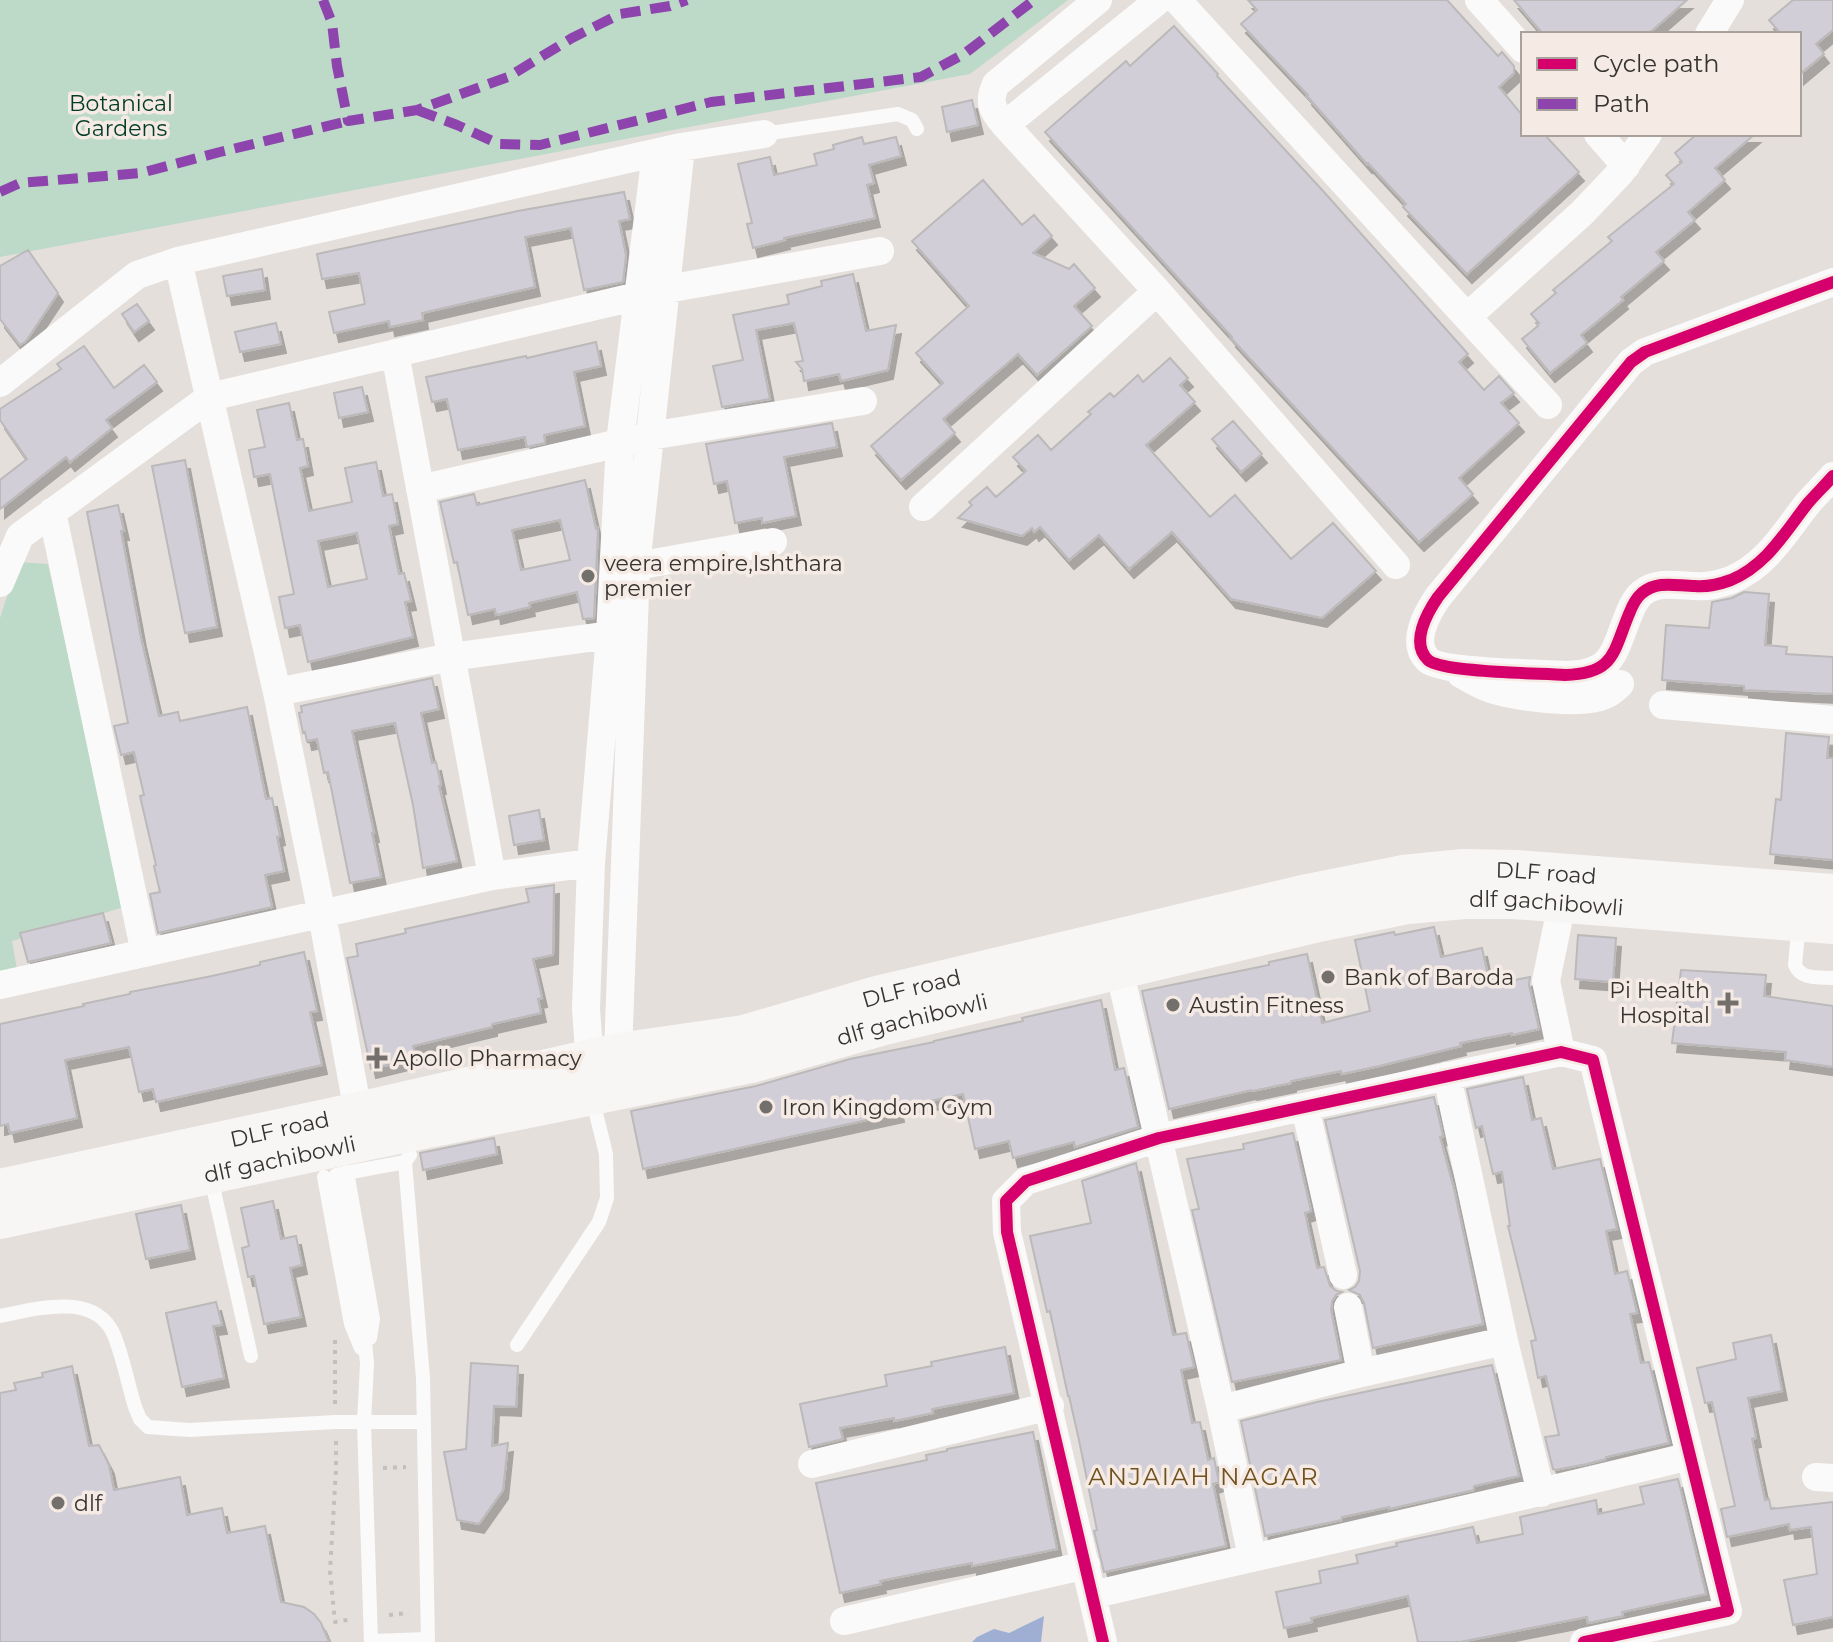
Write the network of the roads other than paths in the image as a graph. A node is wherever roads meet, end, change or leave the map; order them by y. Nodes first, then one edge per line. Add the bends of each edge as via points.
1 (1098, 0) edge
2 (1159, 0) edge
3 (1177, 0) edge
4 (1479, 0) edge
5 (1730, 0) edge
6 (1710, 32) edge
7 (1521, 47) edge
8 (1005, 125) junction
9 (917, 129) dead end
10 (764, 134) joint
11 (1600, 136) edge
12 (1647, 136) edge
13 (668, 150) junction
14 (1626, 166) junction
15 (880, 251) dead end
16 (178, 261) junction
17 (1833, 282) edge
18 (667, 289) junction
19 (1157, 291) junction
20 (638, 296) junction
21 (1467, 317) junction
22 (395, 353) junction
23 (0, 383) edge
24 (210, 397) junction
25 (863, 401) dead end
26 (1548, 405) dead end
27 (650, 436) junction
28 (620, 442) junction
29 (1833, 476) edge
30 (420, 489) junction
31 (923, 507) dead end
32 (52, 512) junction
33 (10, 534) edge
34 (773, 542) dead end
35 (1396, 565) dead end
36 (636, 566) junction
37 (0, 583) edge
38 (610, 635) junction
39 (451, 657) junction
40 (1450, 668) junction
41 (1620, 684) dead end
42 (277, 692) junction
43 (1663, 705) dead end
44 (1833, 720) edge
45 (591, 863) junction
46 (492, 876) junction
47 (1833, 894) edge
48 (1562, 903) junction
49 (322, 915) junction
50 (1816, 922) edge
51 (145, 953) junction
52 (1119, 969) junction
53 (1833, 978) edge
54 (0, 985) edge
55 (1561, 1052) junction
56 (605, 1075) junction
57 (1447, 1076) junction
58 (1305, 1107) junction
59 (358, 1112) junction
60 (429, 1128) junction
61 (1159, 1138) junction
62 (405, 1162) junction
63 (327, 1170) junction
64 (210, 1173) junction
65 (0, 1189) edge
66 (0, 1219) edge
67 (1343, 1275) dead end
68 (1348, 1307) dead end
69 (0, 1316) edge
70 (1504, 1341) junction
71 (517, 1345) dead end
72 (251, 1356) dead end
73 (1361, 1373) junction
74 (1050, 1406) junction
75 (1221, 1409) junction
76 (364, 1422) junction
77 (424, 1422) junction
78 (1690, 1456) junction
79 (812, 1464) dead end
80 (1541, 1493) junction
81 (1252, 1557) junction
82 (1086, 1565) junction
83 (1092, 1595) junction
84 (844, 1621) dead end
85 (428, 1640) edge
86 (371, 1641) edge
87 (1103, 1642) edge
88 (1584, 1642) edge

1 - 8 street via 996,84 993,110
2 - 8 street
3 - 21 street
4 - 7 street
5 - 6 street
8 - 19 street
9 - 10 lane via 898,114
10 - 13 street
11 - 14 street
12 - 14 street
13 - 16 street
13 - 18 street
13 - 20 street
14 - 21 street
15 - 18 street
16 - 23 street via 137,275
16 - 24 street
17 - 40 street via 1657,347 1631,362 1429,611 1422,625 1423,651 1428,660
18 - 27 street
19 - 31 street
19 - 35 street
20 - 22 street
20 - 28 street
21 - 26 street
22 - 24 street
22 - 30 street
24 - 32 street
24 - 42 street
25 - 27 street
27 - 28 street
27 - 36 street
28 - 30 street
28 - 38 street
29 - 40 street via 1781,541 1749,571 1711,585 1660,585 1644,591 1630,609 1615,652 1595,670 1565,675
30 - 39 street
32 - 33 street
32 - 51 street
33 - 37 street
34 - 36 street
36 - 56 street
38 - 39 street
38 - 45 street
39 - 42 street
39 - 46 street
40 - 41 street via 1492,690 1525,696 1590,700
42 - 49 street
43 - 44 street
45 - 46 street
45 - 56 street via 586,1009
46 - 49 street
47 - 56 main road, DLF road via 1516,870 1403,875 877,996
48 - 50 main road, dlf gachibowli
48 - 52 main road, dlf gachibowli via 1464,899 1408,904
48 - 55 street via 1546,981
49 - 51 street
49 - 59 street
50 - 53 lane via 1795,965 1804,976
51 - 54 street
52 - 56 main road, dlf gachibowli via 751,1063
52 - 61 street
55 - 57 street
55 - 78 street via 1593,1060
56 - 59 main road, DLF road
56 - 60 main road, dlf gachibowli
56 - 71 lane via 607,1198 599,1222
57 - 58 street
57 - 70 street
58 - 61 street
58 - 67 street
59 - 65 main road, DLF road
60 - 62 lane
60 - 63 main road, dlf gachibowli
61 - 74 street via 1026,1181 1006,1201 1007,1232
61 - 75 street
62 - 63 lane
62 - 77 lane
63 - 64 main road, dlf gachibowli
63 - 76 lane via 363,1321
64 - 66 main road, dlf gachibowli
64 - 72 lane
68 - 73 street
69 - 76 lane via 83,1307 100,1316 113,1332 135,1407 148,1427
70 - 73 street
70 - 80 street
73 - 75 street
74 - 79 street
74 - 82 street
75 - 81 street
76 - 77 lane
76 - 86 lane
77 - 85 lane
78 - 80 street
78 - 88 street via 1728,1611
80 - 81 street
81 - 83 street
82 - 83 street
82 - 84 street
83 - 87 street
85 - 86 lane

